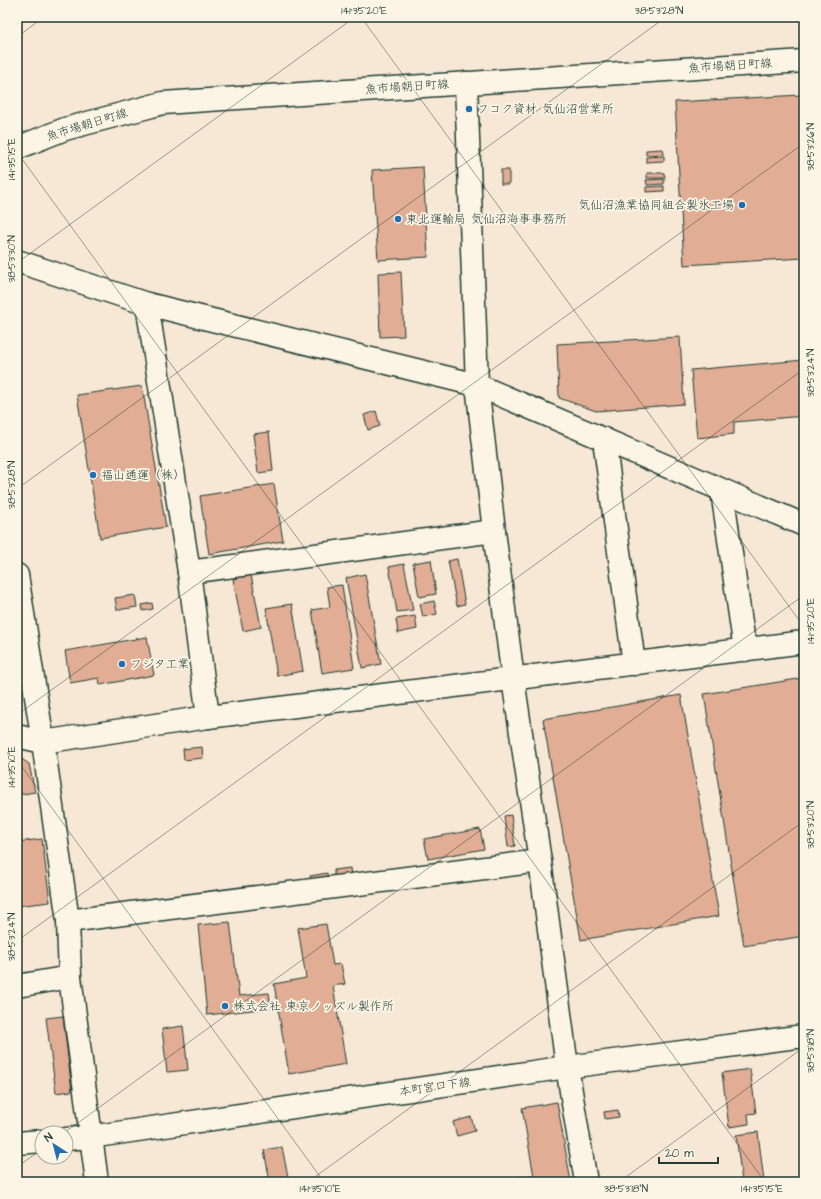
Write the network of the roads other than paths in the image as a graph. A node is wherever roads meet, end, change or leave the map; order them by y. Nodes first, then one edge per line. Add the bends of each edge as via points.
1 (804, 61) edge
2 (466, 83) junction
3 (17, 148) edge
4 (17, 261) edge
5 (147, 304) junction
6 (477, 385) junction
7 (604, 439) junction
8 (722, 491) junction
9 (804, 525) edge
10 (494, 531) junction
11 (189, 572) junction
12 (17, 575) edge
13 (804, 642) edge
14 (745, 650) junction
15 (634, 664) junction
16 (513, 679) junction
17 (208, 717) junction
18 (17, 736) edge
19 (43, 742) junction
20 (540, 861) junction
21 (68, 921) junction
22 (70, 977) junction
23 (17, 986) edge
24 (804, 1036) edge
25 (567, 1067) junction
26 (90, 1137) junction
27 (74, 1138) edge
28 (34, 1142) edge
29 (17, 1143) edge
30 (97, 1182) edge
31 (586, 1182) edge

1 - 2 street, 魚市場朝日町線
2 - 3 street, 魚市場朝日町線 via 163,103 65,129
2 - 6 street
4 - 5 street
5 - 6 street
5 - 11 street
6 - 7 street
6 - 10 street
7 - 8 street
7 - 15 street
8 - 9 street
8 - 14 street
10 - 11 street
10 - 16 street
11 - 17 street
12 - 19 street
13 - 14 street
14 - 15 street
15 - 16 street
16 - 17 street
16 - 20 street
17 - 19 street
18 - 19 street
19 - 21 street
20 - 21 street
20 - 25 street
21 - 22 street
22 - 23 street
22 - 26 street
24 - 25 street, 本町宮口下線
25 - 26 street, 本町宮口下線
25 - 31 street
26 - 27 street, 本町宮口下線
26 - 30 street
28 - 29 street

